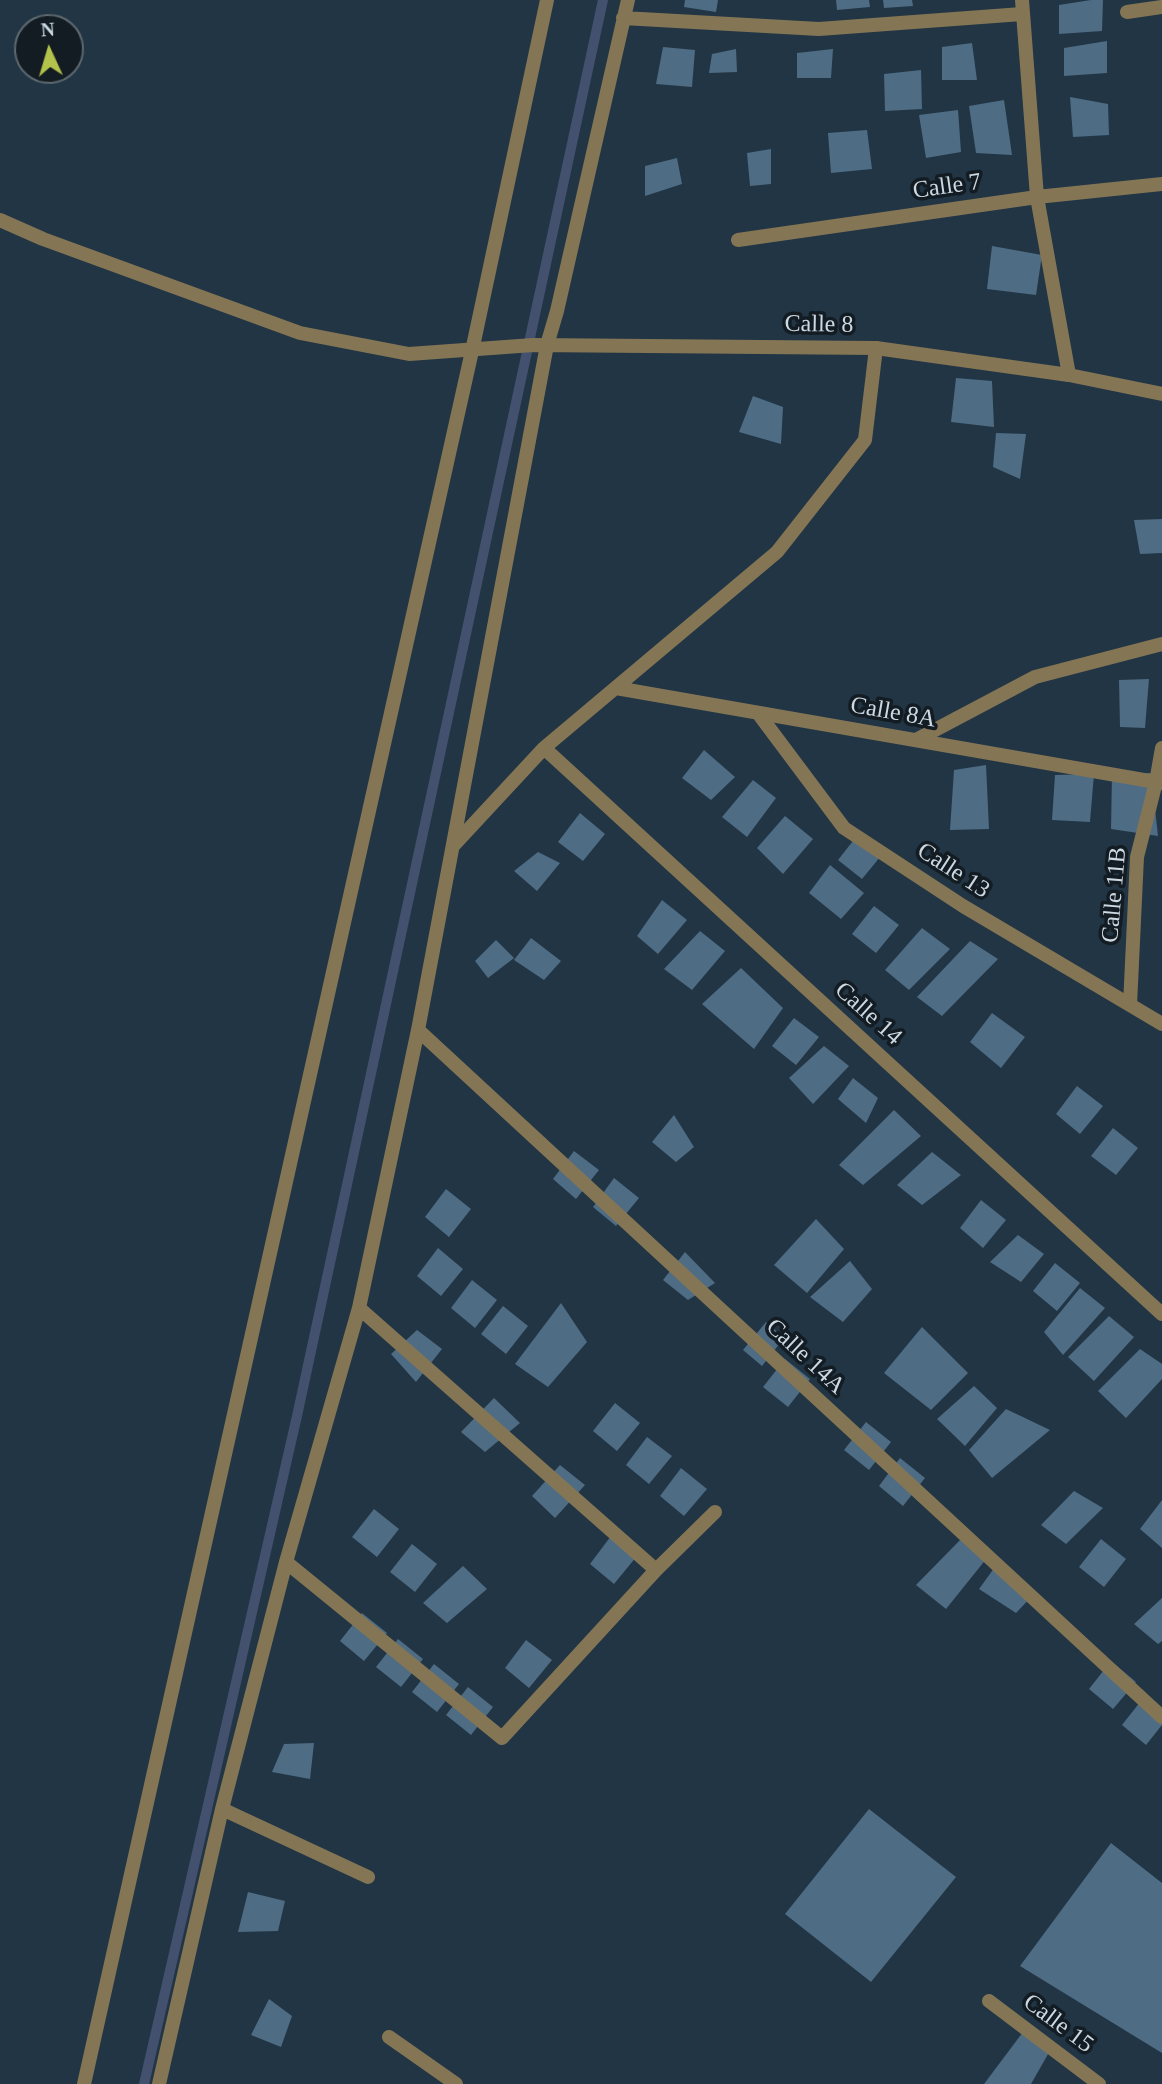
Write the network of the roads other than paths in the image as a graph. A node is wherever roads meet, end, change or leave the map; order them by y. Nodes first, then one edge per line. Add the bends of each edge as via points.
1 (547, 0) edge
2 (628, 0) edge
3 (1022, 7) edge
4 (1162, 7) edge
5 (1127, 12) dead end
6 (623, 18) junction
7 (1162, 184) edge
8 (1037, 197) junction
9 (0, 220) edge
10 (738, 240) dead end
11 (540, 345) junction
12 (876, 348) junction
13 (472, 351) junction
14 (1069, 375) junction
15 (1162, 394) edge
16 (1162, 644) edge
17 (615, 688) junction
18 (758, 713) junction
19 (916, 740) junction
20 (544, 748) junction
21 (1162, 748) edge
22 (1159, 782) edge
23 (452, 847) junction
24 (1130, 1005) junction
25 (1162, 1024) edge
26 (418, 1030) junction
27 (359, 1308) junction
28 (1162, 1314) edge
29 (715, 1512) dead end
30 (286, 1562) junction
31 (656, 1570) junction
32 (1162, 1717) edge
33 (222, 1809) junction
34 (369, 1877) dead end
35 (989, 2001) dead end
36 (389, 2037) dead end
37 (84, 2084) edge
38 (159, 2084) edge
39 (456, 2084) edge
40 (1099, 2084) edge

1 - 13 street
2 - 6 street
3 - 6 street via 819,29
3 - 8 street
4 - 5 street
6 - 11 street via 557,311
7 - 8 street, Calle 7
8 - 10 street, Calle 7
8 - 14 street
9 - 13 street, Calle 8 via 300,333 409,354
11 - 12 street, Calle 8
11 - 13 street, Calle 8
11 - 23 street
12 - 14 street, Calle 8
12 - 17 street via 865,440 777,552
13 - 37 street
14 - 15 street, Calle 8
16 - 19 street via 1035,677
17 - 18 street, Calle 8A
17 - 20 street
18 - 19 street, Calle 8A
18 - 24 street, Calle 13 via 844,828 963,906
19 - 22 street, Calle 8A
20 - 23 street
20 - 28 street, Calle 14
21 - 22 street, Calle 11B
22 - 24 street, Calle 11B via 1137,858
23 - 26 street
24 - 25 street, Calle 13
26 - 27 street
26 - 32 street, Calle 14A
27 - 30 street
27 - 31 street
29 - 31 street
30 - 31 street via 502,1738
30 - 33 street
33 - 34 street
33 - 38 street
35 - 40 street, Calle 15
36 - 39 street

